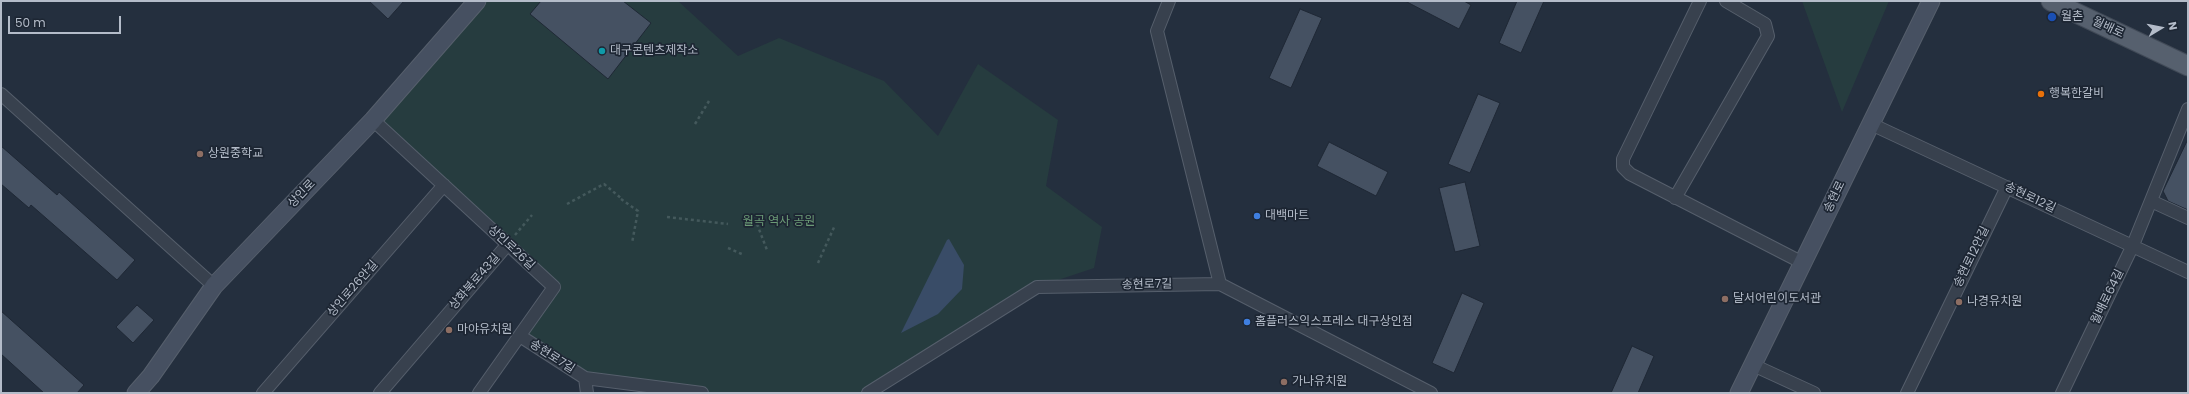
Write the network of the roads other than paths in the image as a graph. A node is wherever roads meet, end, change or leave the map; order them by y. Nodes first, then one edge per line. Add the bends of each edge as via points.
1 (477, 1) edge
2 (1169, 1) edge
3 (1700, 1) edge
4 (1726, 1) edge
5 (1931, 1) edge
6 (2051, 1) edge
7 (2188, 66) edge
8 (1, 94) edge
9 (2188, 110) edge
10 (373, 120) junction
11 (1871, 124) junction
12 (444, 185) junction
13 (2006, 187) junction
14 (1675, 198) junction
15 (2151, 201) junction
16 (2188, 218) edge
17 (508, 244) junction
18 (2133, 245) junction
19 (1803, 263) junction
20 (2188, 272) edge
21 (1220, 284) junction
22 (214, 286) junction
23 (520, 336) junction
24 (1753, 365) junction
25 (585, 378) junction
26 (136, 393) edge
27 (263, 393) edge
28 (380, 393) edge
29 (479, 393) edge
30 (587, 393) edge
31 (702, 393) edge
32 (868, 393) edge
33 (1431, 393) edge
34 (1739, 393) edge
35 (1814, 393) edge
36 (1907, 393) edge
37 (2062, 393) edge

1 - 10 main road, 상인로
2 - 21 street via 1157,31
3 - 14 street via 1623,159 1623,167 1630,174
4 - 14 street via 1765,24 1768,36
5 - 11 main road, 송현로
6 - 7 main road, 월배로
8 - 22 street
9 - 15 street, 월배로64길
10 - 12 street, 상인로26길
10 - 22 main road, 상인로
11 - 13 street, 송현로12길
11 - 19 main road, 송현로
12 - 17 street, 상인로26길
12 - 27 street, 상인로26안길
13 - 18 street, 송현로12길
13 - 36 street, 송현로12안길
14 - 19 street via 1735,226
15 - 16 street
15 - 18 street, 월배로64길
17 - 23 street, 상인로26길 via 554,287
17 - 28 street, 상화북로43길
18 - 20 street, 송현로12길
18 - 37 street, 월배로64길
19 - 24 main road, 송현로
21 - 32 street, 송현로7길 via 1037,287
21 - 33 street, 송현로7길
22 - 26 main road, 상인로 via 151,376
23 - 25 street, 송현로7길
23 - 29 street, 상인로26길
24 - 34 main road, 송현로
24 - 35 street
25 - 30 street, 송현로7길
25 - 31 street, 송현로7길

